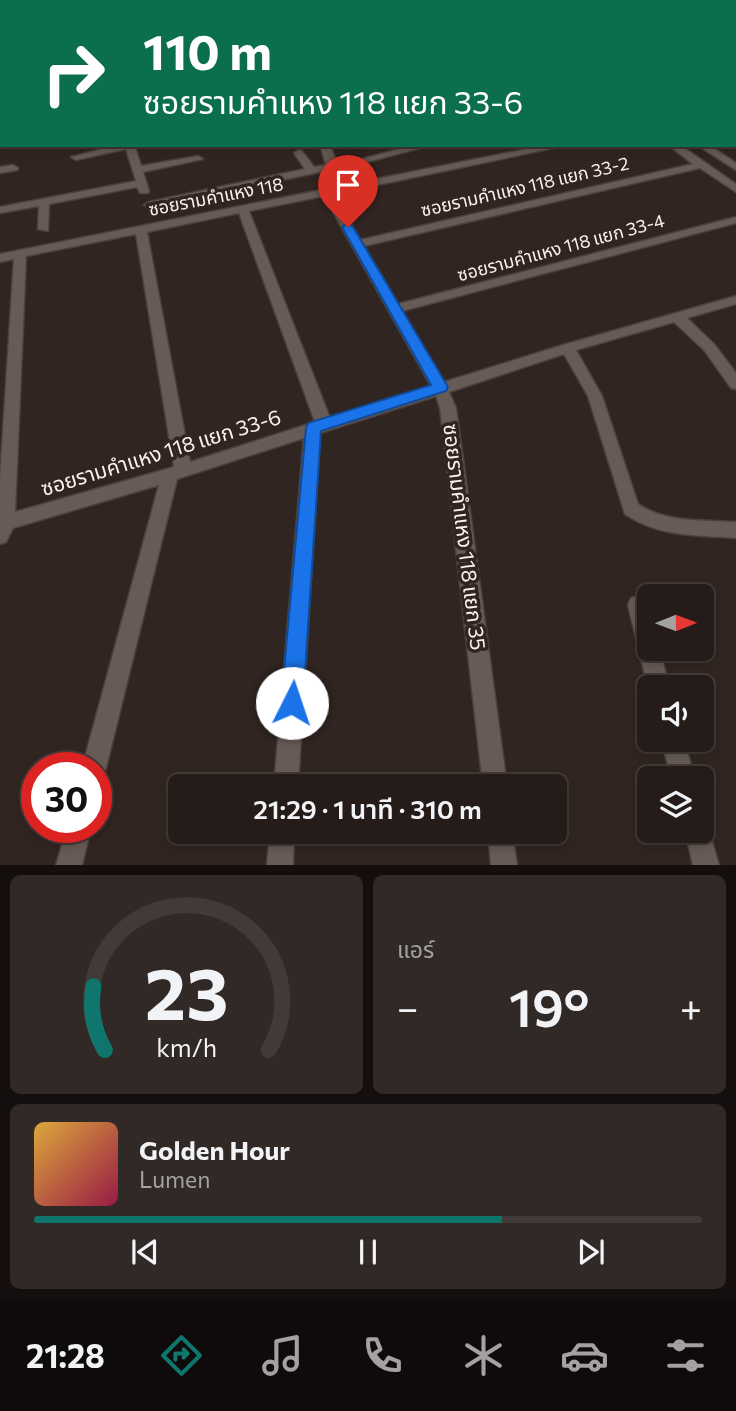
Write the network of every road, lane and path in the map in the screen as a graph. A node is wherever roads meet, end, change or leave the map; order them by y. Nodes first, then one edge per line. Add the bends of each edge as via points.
1 (327, 147) edge
2 (418, 147) edge
3 (553, 147) edge
4 (676, 147) edge
5 (705, 147) edge
6 (132, 149) edge
7 (299, 153) dead end
8 (76, 157) dead end
9 (98, 158) dead end
10 (198, 159) dead end
11 (363, 160) dead end
12 (700, 165) junction
13 (736, 167) edge
14 (13, 168) dead end
15 (0, 170) edge
16 (138, 170) junction
17 (312, 171) junction
18 (141, 183) junction
19 (736, 189) edge
20 (327, 192) junction
21 (44, 202) junction
22 (149, 205) junction
23 (243, 209) junction
24 (0, 210) edge
25 (736, 220) edge
26 (148, 228) junction
27 (44, 229) dead end
28 (358, 244) junction
29 (20, 254) junction
30 (0, 258) edge
31 (736, 300) edge
32 (395, 309) junction
33 (676, 316) junction
34 (568, 348) junction
35 (736, 384) edge
36 (440, 387) junction
37 (319, 426) junction
38 (177, 473) junction
39 (2, 528) edge
40 (736, 530) edge
41 (99, 752) edge
42 (287, 774) edge
43 (494, 774) edge
44 (75, 843) edge
45 (700, 843) edge
46 (281, 844) edge
47 (502, 844) edge
48 (69, 865) edge
49 (280, 865) edge
50 (505, 865) edge
51 (706, 865) edge

1 - 17 street via 331,165
2 - 11 street
3 - 20 street, ซอยรามคำแหง 118
4 - 12 street
5 - 13 street
6 - 8 street
6 - 9 street
6 - 16 street
7 - 17 street
10 - 16 street
12 - 19 street
12 - 28 street, ซอยรามคำแหง 118 แยก 33-2
14 - 15 street
16 - 18 street
17 - 22 street
18 - 21 street
18 - 22 street
20 - 23 street, ซอยรามคำแหง 118
20 - 28 street, ซอยรามคำแหง 118 แยก 35
21 - 24 street
21 - 27 street
22 - 26 street
23 - 26 street, ซอยรามคำแหง 118
23 - 37 street
25 - 32 street, ซอยรามคำแหง 118 แยก 33-4
26 - 29 street, ซอยรามคำแหง 118
26 - 38 street
28 - 32 street, ซอยรามคำแหง 118 แยก 35
29 - 30 street, ซอยรามคำแหง 118
29 - 39 street
31 - 33 street, ซอยรามคำแหง 118 แยก 33-6
32 - 36 street, ซอยรามคำแหง 118 แยก 35
33 - 34 street, ซอยรามคำแหง 118 แยก 33-6
33 - 35 street via 709,347
34 - 36 street, ซอยรามคำแหง 118 แยก 33-6
34 - 40 street via 595,396 631,509 656,522
36 - 37 street, ซอยรามคำแหง 118 แยก 33-6
36 - 43 street, ซอยรามคำแหง 118 แยก 35 via 452,429
37 - 38 street, ซอยรามคำแหง 118 แยก 33-6
37 - 42 street
38 - 39 street, ซอยรามคำแหง 118 แยก 33-6
38 - 41 street
44 - 48 street
45 - 51 street
46 - 49 street
47 - 50 street

